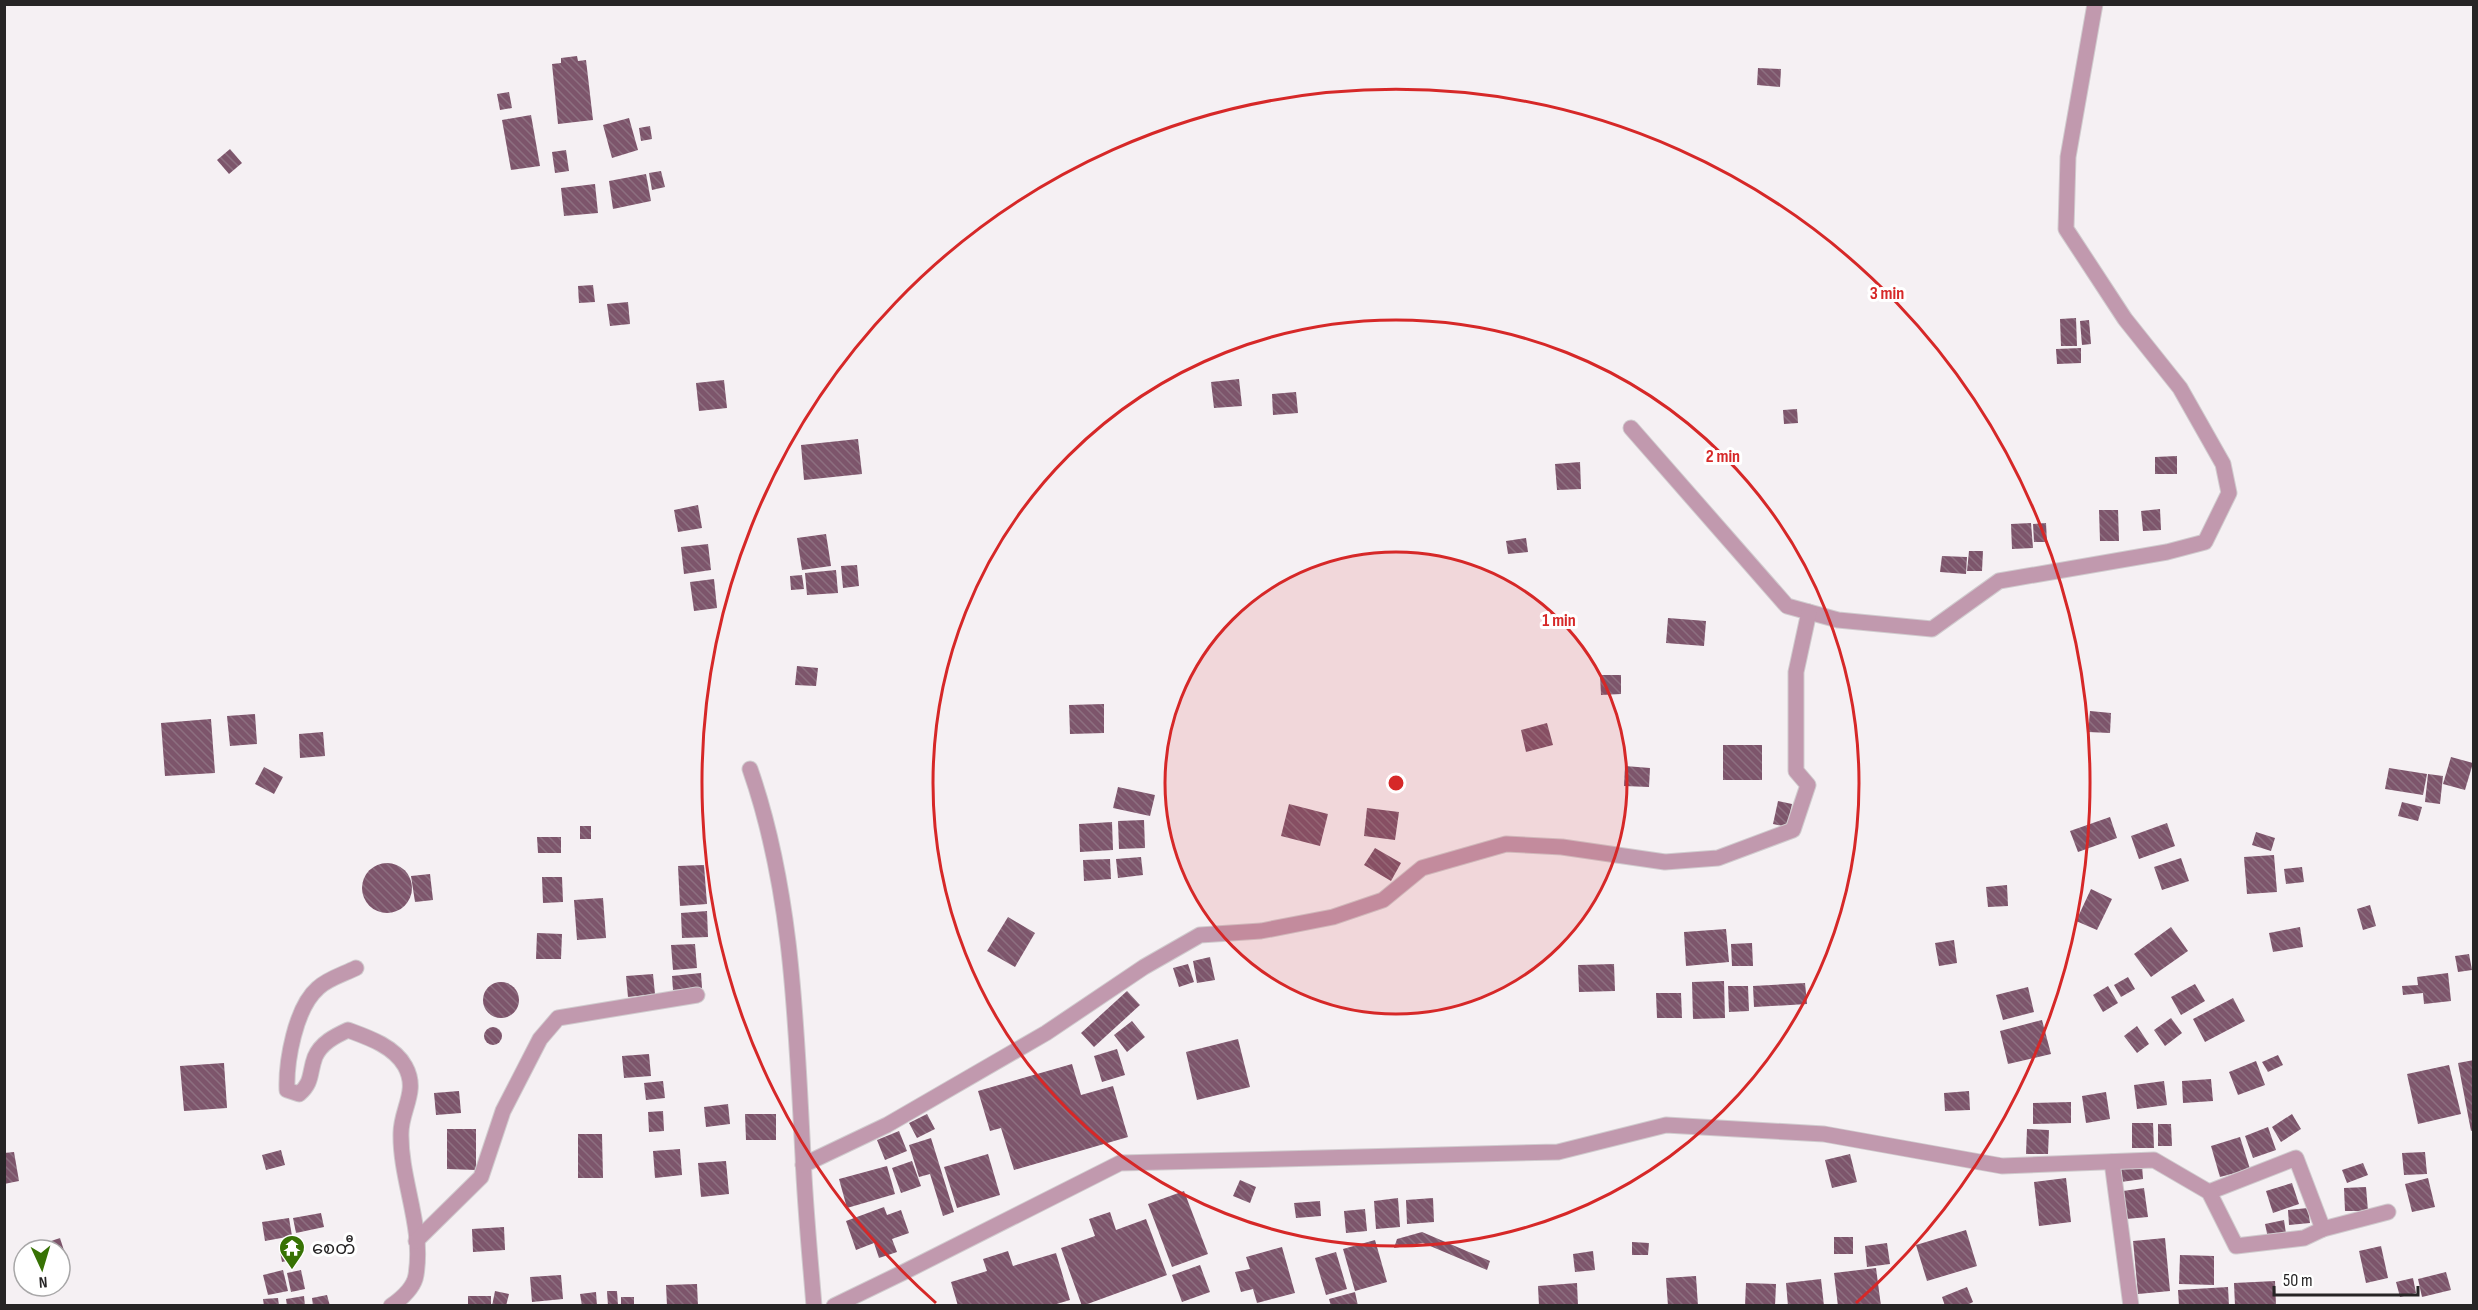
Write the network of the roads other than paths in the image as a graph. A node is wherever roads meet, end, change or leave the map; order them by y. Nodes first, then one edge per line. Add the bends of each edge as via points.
1 (2095, 4) edge
2 (1631, 428) dead end
3 (1809, 612) junction
4 (750, 769) dead end
5 (356, 968) dead end
6 (697, 995) dead end
7 (2112, 1162) junction
8 (803, 1165) junction
9 (2209, 1191) junction
10 (2388, 1212) dead end
11 (2323, 1229) junction
12 (416, 1241) junction
13 (391, 1305) edge
14 (814, 1305) edge
15 (834, 1305) edge
16 (2131, 1305) edge

1 - 3 street via 2068,157 2066,229 2125,319 2180,388 2223,464 2229,494 2205,542 1999,581 1932,628 1839,620
2 - 3 street via 1787,606
3 - 8 street via 1796,672 1796,771 1808,785 1793,830 1718,858 1665,862 1562,847 1506,844 1422,868 1383,900 1333,917 1261,932 1200,935 1144,967 1046,1034 887,1125
4 - 8 street via 781,888 795,1008
5 - 12 street via 318,987 303,1008 286,1069 287,1090 299,1094 308,1086 316,1055 329,1039 348,1030 381,1042 405,1066 411,1093 401,1132
6 - 12 street via 558,1018 540,1039 503,1111 481,1177
7 - 9 street via 2154,1160
7 - 15 street via 2002,1166 1824,1134 1666,1125 1558,1152 1120,1163
7 - 16 street
8 - 14 street
9 - 11 street via 2236,1246 2304,1238
9 - 11 street via 2296,1158
10 - 11 street
12 - 13 street via 416,1276 403,1297

